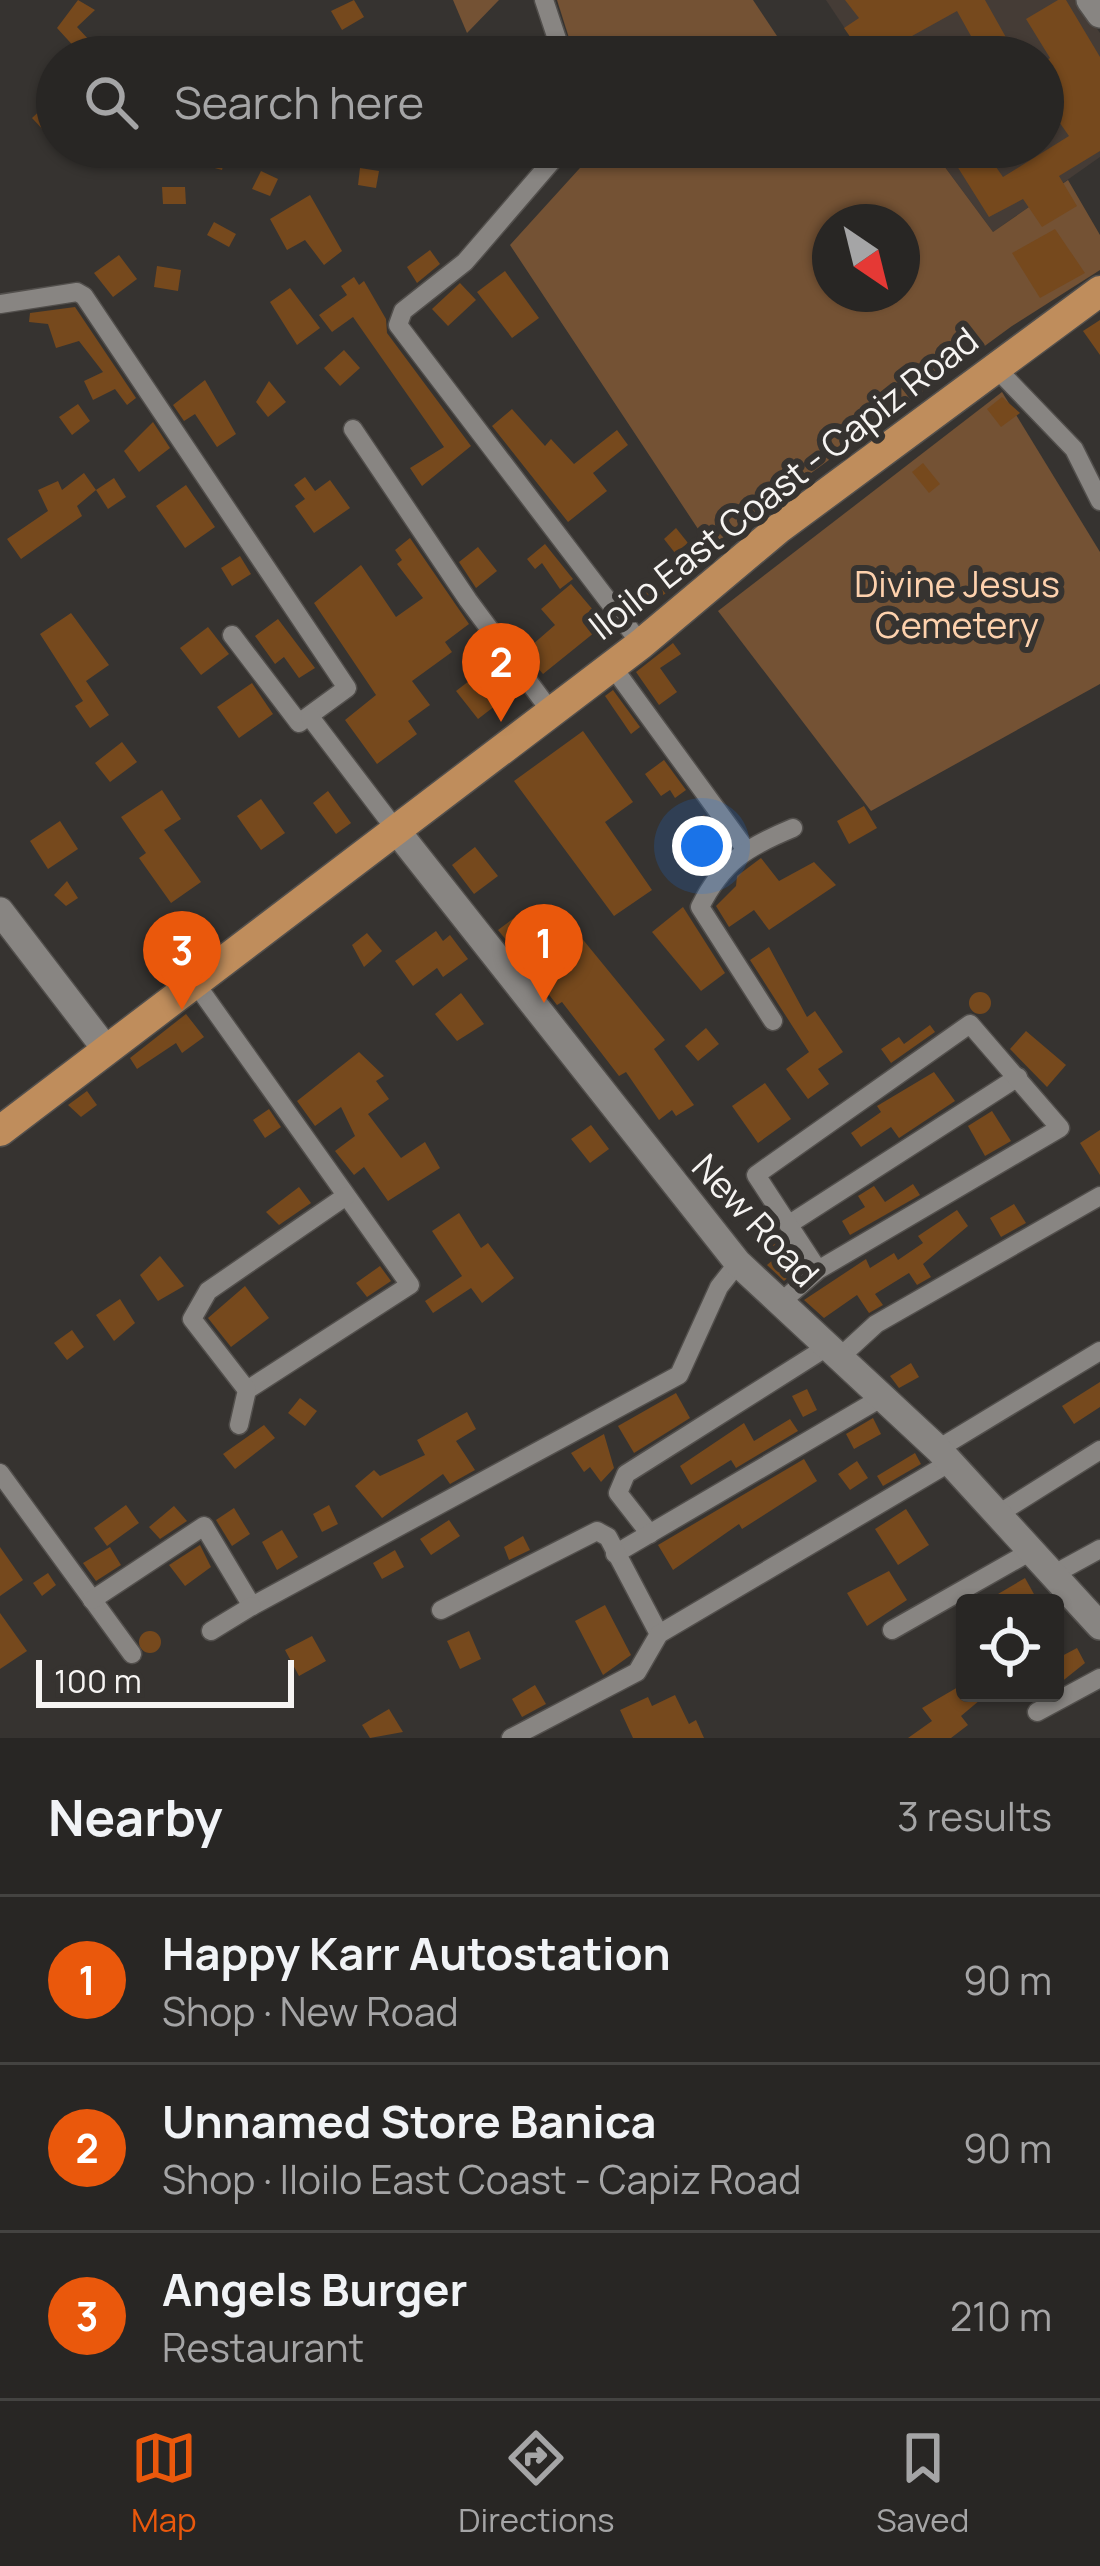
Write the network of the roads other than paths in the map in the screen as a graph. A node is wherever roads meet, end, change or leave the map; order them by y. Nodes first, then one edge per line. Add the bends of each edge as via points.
1 (544, 0) edge
2 (1090, 0) edge
3 (1100, 14) edge
4 (556, 36) edge
5 (546, 168) edge
6 (1100, 291) edge
7 (0, 304) edge
8 (996, 368) junction
9 (353, 429) dead end
10 (1100, 501) edge
11 (232, 635) dead end
12 (641, 644) junction
13 (612, 666) junction
14 (549, 710) junction
15 (310, 717) junction
16 (793, 828) dead end
17 (396, 830) junction
18 (744, 847) junction
19 (0, 911) edge
20 (196, 984) junction
21 (773, 1021) dead end
22 (105, 1048) junction
23 (1018, 1077) junction
24 (0, 1131) edge
25 (346, 1196) junction
26 (1100, 1196) edge
27 (791, 1223) junction
28 (738, 1263) junction
29 (818, 1270) junction
30 (781, 1301) junction
31 (1100, 1351) edge
32 (833, 1353) junction
33 (247, 1390) junction
34 (881, 1398) junction
35 (239, 1425) dead end
36 (1100, 1450) edge
37 (944, 1456) junction
38 (0, 1473) edge
39 (995, 1516) junction
40 (650, 1534) junction
41 (1100, 1549) edge
42 (1033, 1550) junction
43 (615, 1554) junction
44 (1056, 1573) junction
45 (92, 1600) junction
46 (251, 1606) junction
47 (441, 1610) dead end
48 (1100, 1626) edge
49 (892, 1630) dead end
50 (211, 1631) dead end
51 (658, 1634) junction
52 (132, 1654) dead end
53 (1100, 1678) edge
54 (1037, 1712) dead end
55 (511, 1738) edge

1 - 4 street
2 - 3 street
5 - 12 street via 398,325
6 - 8 main road, Iloilo East Coast - Capiz Road
7 - 15 street via 84,296 347,688
8 - 10 street via 1074,449
8 - 12 main road, Iloilo East Coast - Capiz Road via 778,529
9 - 14 street
11 - 15 street via 299,724
12 - 13 main road, Iloilo East Coast - Capiz Road
13 - 14 main road, Iloilo East Coast - Capiz Road
13 - 18 street
14 - 17 main road, Iloilo East Coast - Capiz Road
15 - 17 street
16 - 18 street
17 - 20 main road, Iloilo East Coast - Capiz Road
17 - 28 street, New Road
18 - 21 street via 700,907
19 - 22 street
20 - 22 main road, Iloilo East Coast - Capiz Road
20 - 25 street
22 - 24 main road, Iloilo East Coast - Capiz Road
23 - 27 street
23 - 27 street via 970,1024 756,1175
23 - 29 street via 1060,1128
25 - 33 street via 208,1292 192,1319
25 - 33 street via 410,1286
26 - 32 street
27 - 29 street
28 - 30 street, New Road
28 - 46 street via 679,1375
29 - 30 street
30 - 32 street, New Road
31 - 37 street
32 - 34 street, New Road
32 - 40 street via 626,1474 618,1493
33 - 35 street
34 - 37 street, New Road
34 - 40 street
36 - 39 street
37 - 39 street, New Road
37 - 51 street
38 - 45 street
39 - 42 street, New Road
40 - 43 street
41 - 44 street
42 - 44 street, New Road
42 - 49 street
43 - 47 street via 608,1537 582,1536
43 - 51 street
44 - 48 street, New Road
45 - 46 street via 203,1526
45 - 52 street
46 - 50 street
51 - 55 street via 637,1672
53 - 54 street

